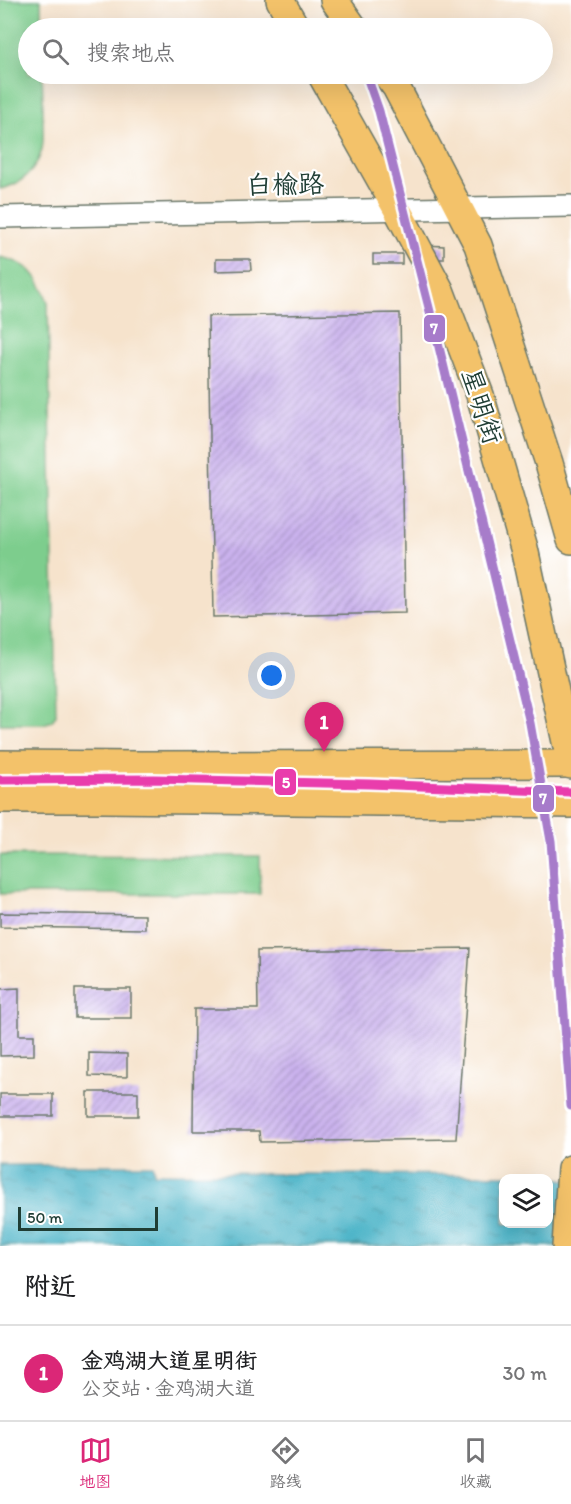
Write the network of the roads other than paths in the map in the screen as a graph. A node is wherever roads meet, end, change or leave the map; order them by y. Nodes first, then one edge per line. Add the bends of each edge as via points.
1 (280, 0) edge
2 (334, 0) edge
3 (290, 18) edge
4 (347, 18) edge
5 (327, 84) edge
6 (394, 84) edge
7 (571, 206) edge
8 (458, 208) junction
9 (397, 209) junction
10 (0, 217) edge
11 (571, 540) edge
12 (0, 764) edge
13 (571, 764) edge
14 (0, 799) edge
15 (571, 804) edge
16 (571, 1169) edge
17 (566, 1246) edge

1 - 3 main road
2 - 4 main road
5 - 9 main road, 星明街
6 - 8 main road, 星明街
7 - 8 street, 白榆路
8 - 9 street, 白榆路
8 - 11 main road, 星明街 via 478,245
9 - 10 street, 白榆路
9 - 13 main road, 星明街 via 440,290 480,395 524,548
12 - 13 main road
14 - 15 main road
16 - 17 main road

